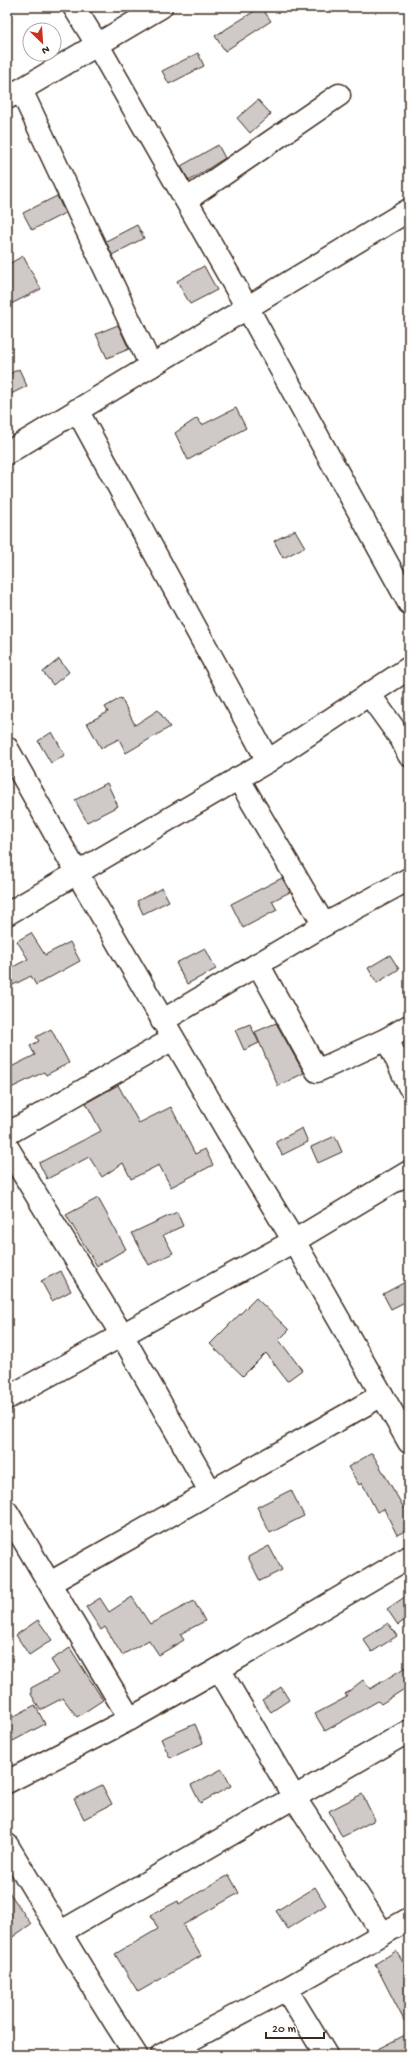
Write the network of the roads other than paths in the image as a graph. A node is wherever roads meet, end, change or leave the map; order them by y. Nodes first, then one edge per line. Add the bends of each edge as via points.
1 (74, 7) edge
2 (161, 7) edge
3 (97, 44) junction
4 (14, 94) edge
5 (339, 95) dead end
6 (186, 200) junction
7 (409, 210) edge
8 (248, 309) junction
9 (151, 366) junction
10 (77, 410) junction
11 (7, 453) edge
12 (409, 603) edge
13 (409, 668) edge
14 (369, 694) junction
15 (409, 755) edge
16 (9, 757) edge
17 (268, 760) junction
18 (238, 778) junction
19 (76, 873) junction
20 (409, 879) edge
21 (7, 914) edge
22 (324, 925) junction
23 (258, 964) junction
24 (409, 1026) edge
25 (168, 1030) junction
26 (387, 1039) junction
27 (409, 1086) edge
28 (7, 1134) edge
29 (7, 1147) edge
30 (409, 1172) edge
31 (294, 1241) junction
32 (122, 1334) junction
33 (382, 1395) junction
34 (7, 1398) edge
35 (409, 1442) edge
36 (210, 1491) junction
37 (7, 1512) edge
38 (409, 1557) edge
39 (50, 1583) junction
40 (219, 1669) junction
41 (130, 1719) junction
42 (409, 1731) edge
43 (7, 1782) edge
44 (294, 1797) junction
45 (7, 1845) edge
46 (409, 1919) edge
47 (61, 1932) junction
48 (383, 1934) junction
49 (286, 1989) junction
50 (136, 2055) edge
51 (162, 2055) edge
52 (326, 2055) edge

1 - 3 street
2 - 3 street
3 - 4 street
3 - 6 street
4 - 9 street
5 - 6 street
6 - 8 street
7 - 8 street
8 - 9 street
8 - 12 street
9 - 10 street
10 - 11 street
10 - 17 street
13 - 14 street
14 - 15 street via 402,740
14 - 17 street
16 - 19 street
17 - 18 street
18 - 19 street
18 - 22 street
19 - 21 street
19 - 25 street
20 - 22 street
22 - 23 street
23 - 25 street
23 - 26 street via 317,1071
24 - 26 street
25 - 28 street
25 - 31 street
26 - 27 street
29 - 32 street
30 - 31 street
31 - 32 street
31 - 33 street
32 - 34 street
32 - 36 street
33 - 35 street
33 - 36 street
36 - 39 street
37 - 39 street
38 - 40 street
39 - 41 street
40 - 41 street
40 - 44 street
41 - 43 street
42 - 44 street
44 - 47 street
44 - 48 street
45 - 47 street
46 - 48 street
47 - 50 street
48 - 49 street
49 - 51 street
49 - 52 street

